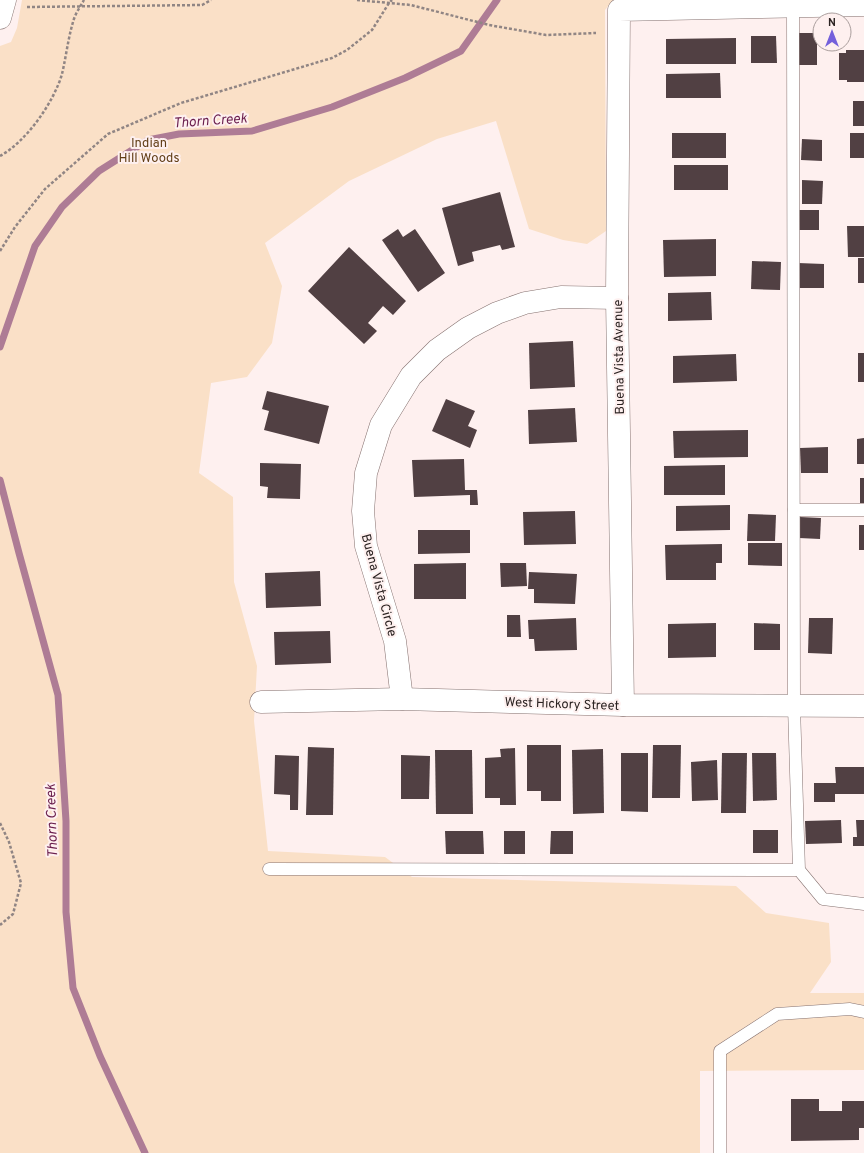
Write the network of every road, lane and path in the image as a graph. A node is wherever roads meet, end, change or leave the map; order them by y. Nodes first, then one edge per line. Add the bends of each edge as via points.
1 (84, 0) edge
2 (211, 0) edge
3 (357, 0) edge
4 (392, 0) edge
5 (389, 3) junction
6 (864, 5) edge
7 (81, 6) junction
8 (793, 6) junction
9 (3, 8) edge
10 (619, 32) junction
11 (0, 156) edge
12 (0, 251) edge
13 (617, 298) junction
14 (794, 510) junction
15 (864, 510) edge
16 (402, 698) junction
17 (261, 702) dead end
18 (623, 705) junction
19 (794, 706) junction
20 (864, 706) edge
21 (0, 824) edge
22 (269, 869) dead end
23 (799, 870) junction
24 (864, 904) edge
25 (0, 925) edge
26 (864, 1012) edge
27 (720, 1153) edge

1 - 7 path
2 - 7 path via 202,5
3 - 5 path
4 - 5 path
5 - 10 path via 411,5 489,25 546,35
5 - 12 path via 372,30 332,58 181,103 108,134 45,189 15,226
6 - 8 street
7 - 9 path
7 - 11 path via 73,21 62,75 51,100 36,124
8 - 10 street, Buena Vista Avenue via 619,10
8 - 14 lane
10 - 13 street, Buena Vista Avenue
13 - 16 street, Buena Vista Circle via 561,297 525,303 497,313 468,328 437,350 411,376 381,426 366,474 363,511 366,546 395,641
13 - 18 street, Buena Vista Avenue
14 - 15 lane
14 - 19 lane
16 - 17 street, West Hickory Street
16 - 18 street, West Hickory Street
18 - 19 street, West Hickory Street
19 - 20 street, West Hickory Street
19 - 23 lane
21 - 25 path via 9,842 21,883 13,914
22 - 23 lane
23 - 24 lane via 823,899
26 - 27 lane via 850,1009 777,1014 720,1052

